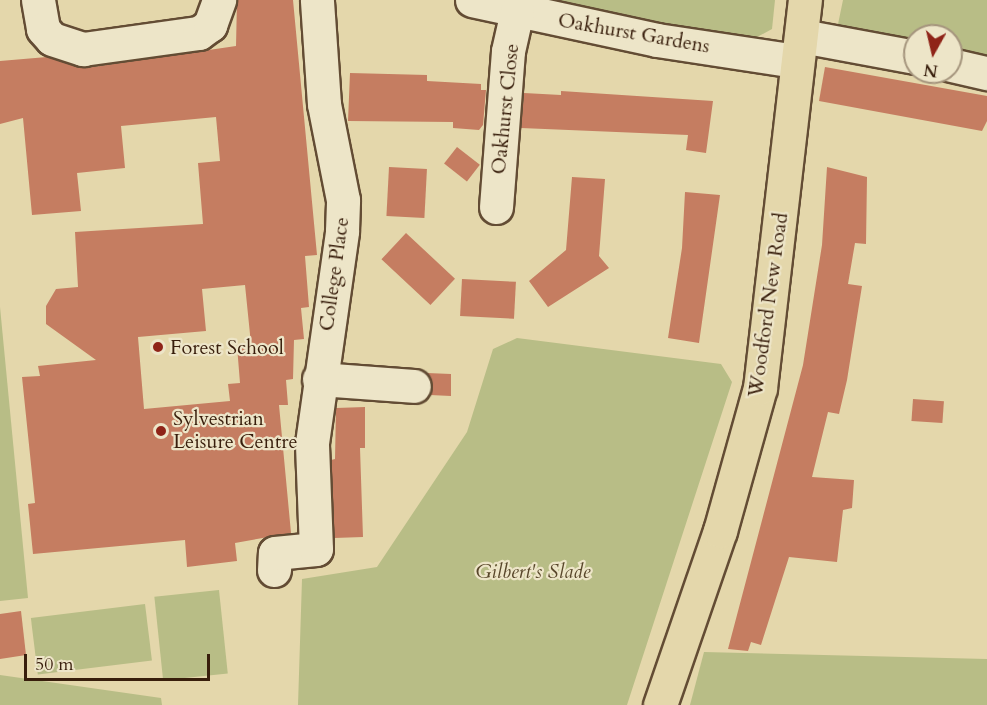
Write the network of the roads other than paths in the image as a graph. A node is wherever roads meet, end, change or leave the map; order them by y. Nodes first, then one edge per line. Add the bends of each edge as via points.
1 (38, 0) edge
2 (219, 0) edge
3 (317, 0) edge
4 (472, 0) edge
5 (805, 0) edge
6 (517, 11) junction
7 (799, 48) junction
8 (903, 56) edge
9 (963, 68) edge
10 (987, 73) edge
11 (496, 207) dead end
12 (319, 378) junction
13 (414, 386) dead end
14 (274, 570) dead end
15 (660, 705) edge

1 - 2 street via 43,29 52,39 83,49 199,33 210,25
3 - 12 street, College Place via 324,104 343,200
4 - 6 street, Oakhurst Gardens
5 - 7 main road, Woodford New Road
6 - 7 street, Oakhurst Gardens via 657,40
6 - 11 street, Oakhurst Close via 508,51
7 - 8 street, Oakhurst Gardens
7 - 15 main road, Woodford New Road via 760,388 720,531
9 - 10 street
12 - 13 street
12 - 14 street, College Place via 312,443 316,549 275,553

